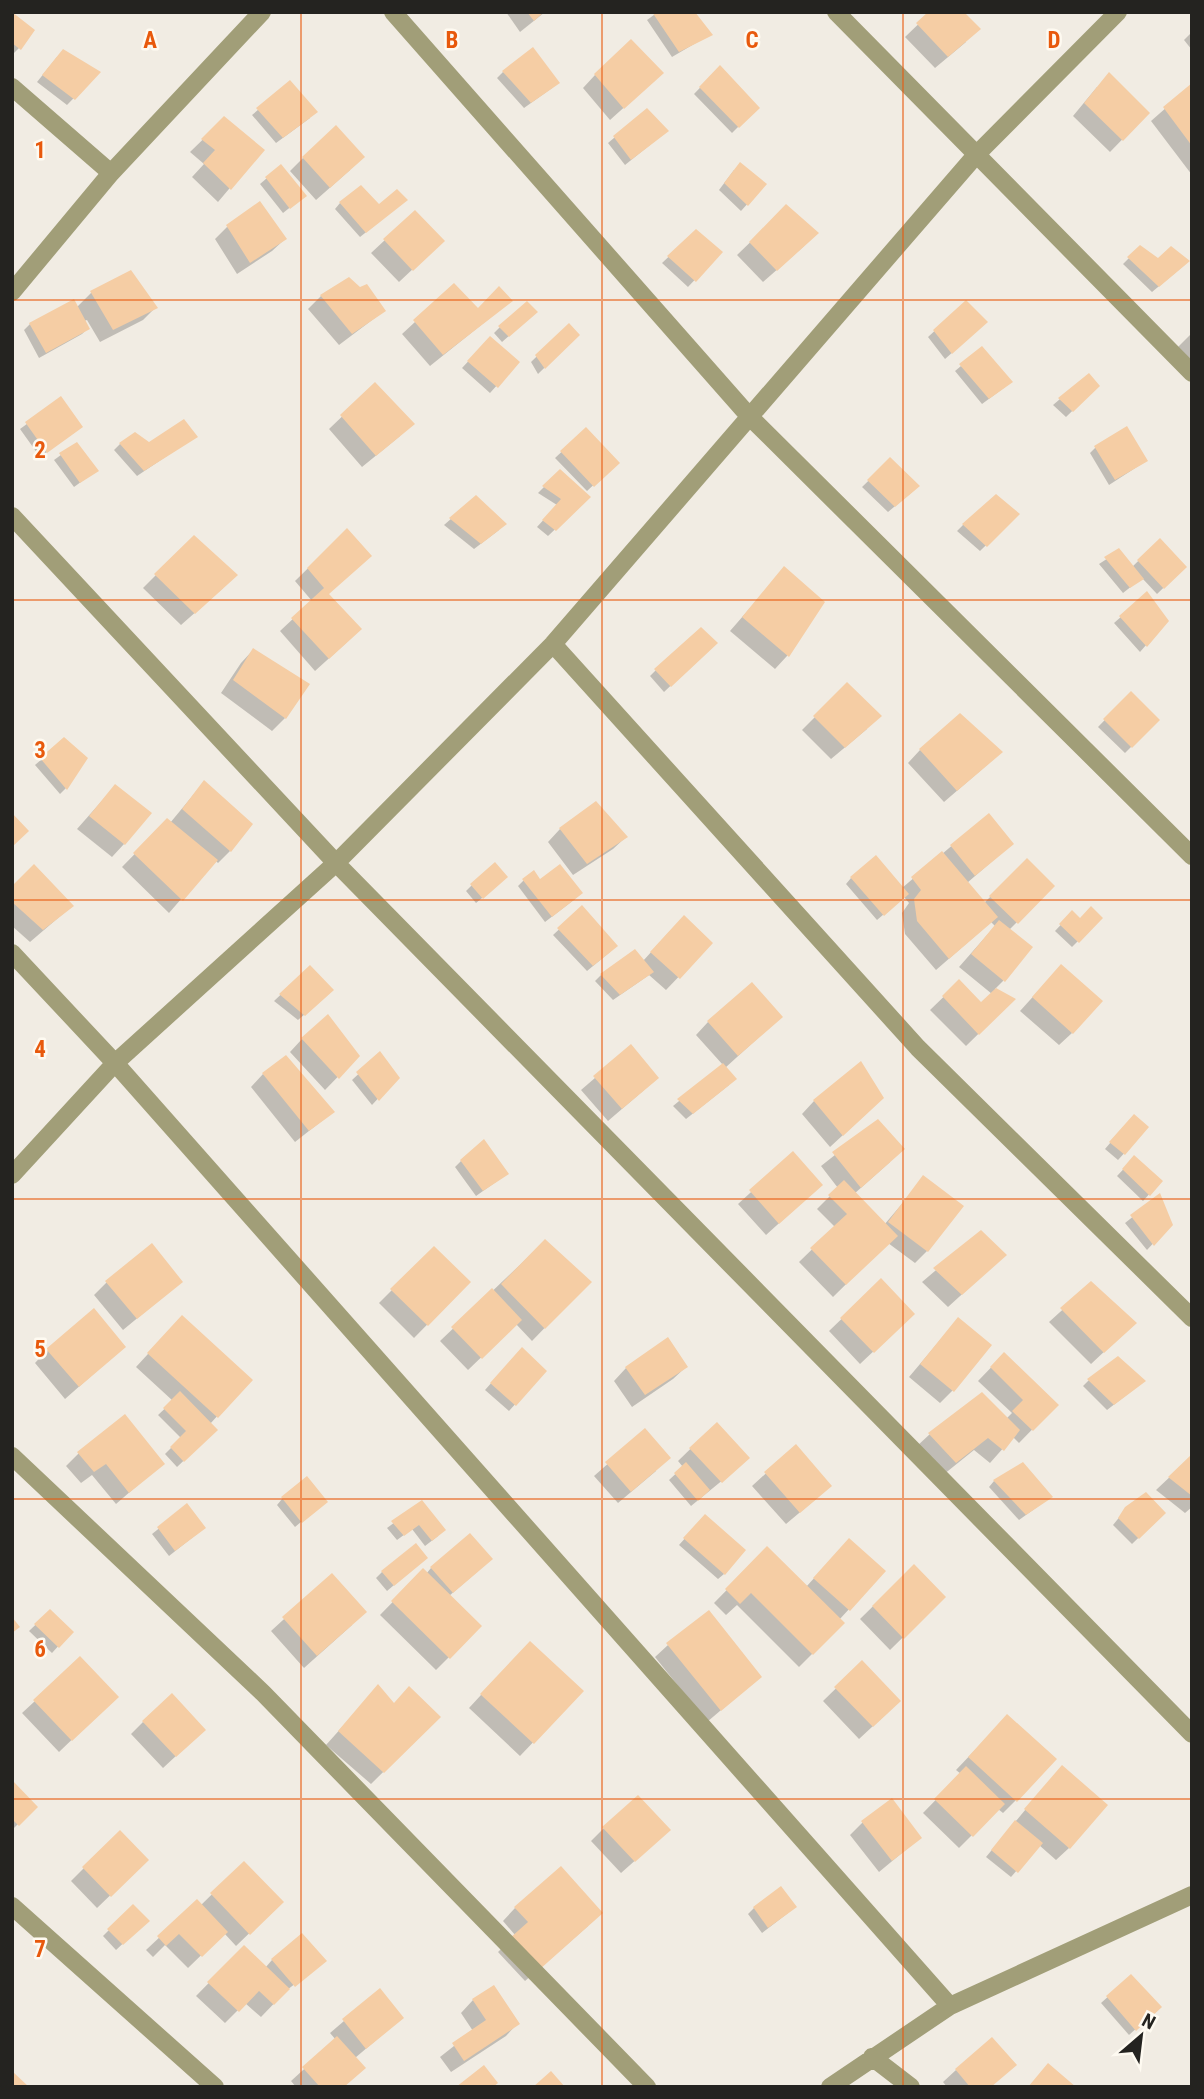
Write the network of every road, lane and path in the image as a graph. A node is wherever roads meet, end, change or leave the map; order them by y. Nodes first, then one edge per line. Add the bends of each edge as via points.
1 (262, 12) edge
2 (393, 12) edge
3 (836, 12) edge
4 (1118, 12) edge
5 (12, 87) edge
6 (976, 155) junction
7 (111, 173) junction
8 (12, 292) edge
9 (1192, 373) edge
10 (749, 416) junction
11 (12, 516) edge
12 (553, 644) junction
13 (1192, 856) edge
14 (337, 863) junction
15 (12, 953) edge
16 (115, 1063) junction
17 (12, 1175) edge
18 (1192, 1318) edge
19 (12, 1456) edge
20 (1192, 1734) edge
21 (1192, 1895) edge
22 (12, 1906) edge
23 (950, 2006) junction
24 (872, 2057) junction
25 (215, 2087) edge
26 (647, 2087) edge
27 (830, 2087) edge
28 (911, 2087) edge

1 - 7 street
2 - 10 street
3 - 6 street
4 - 6 street
5 - 7 street
6 - 9 street
6 - 10 street
7 - 8 street
10 - 12 street
10 - 13 street
11 - 14 street
12 - 14 street
12 - 18 street via 918,1048
14 - 16 street
14 - 20 street
15 - 16 street
16 - 17 street
16 - 23 street
19 - 26 street via 263,1693
21 - 23 street
22 - 25 street
23 - 24 street
24 - 27 street
24 - 28 street

